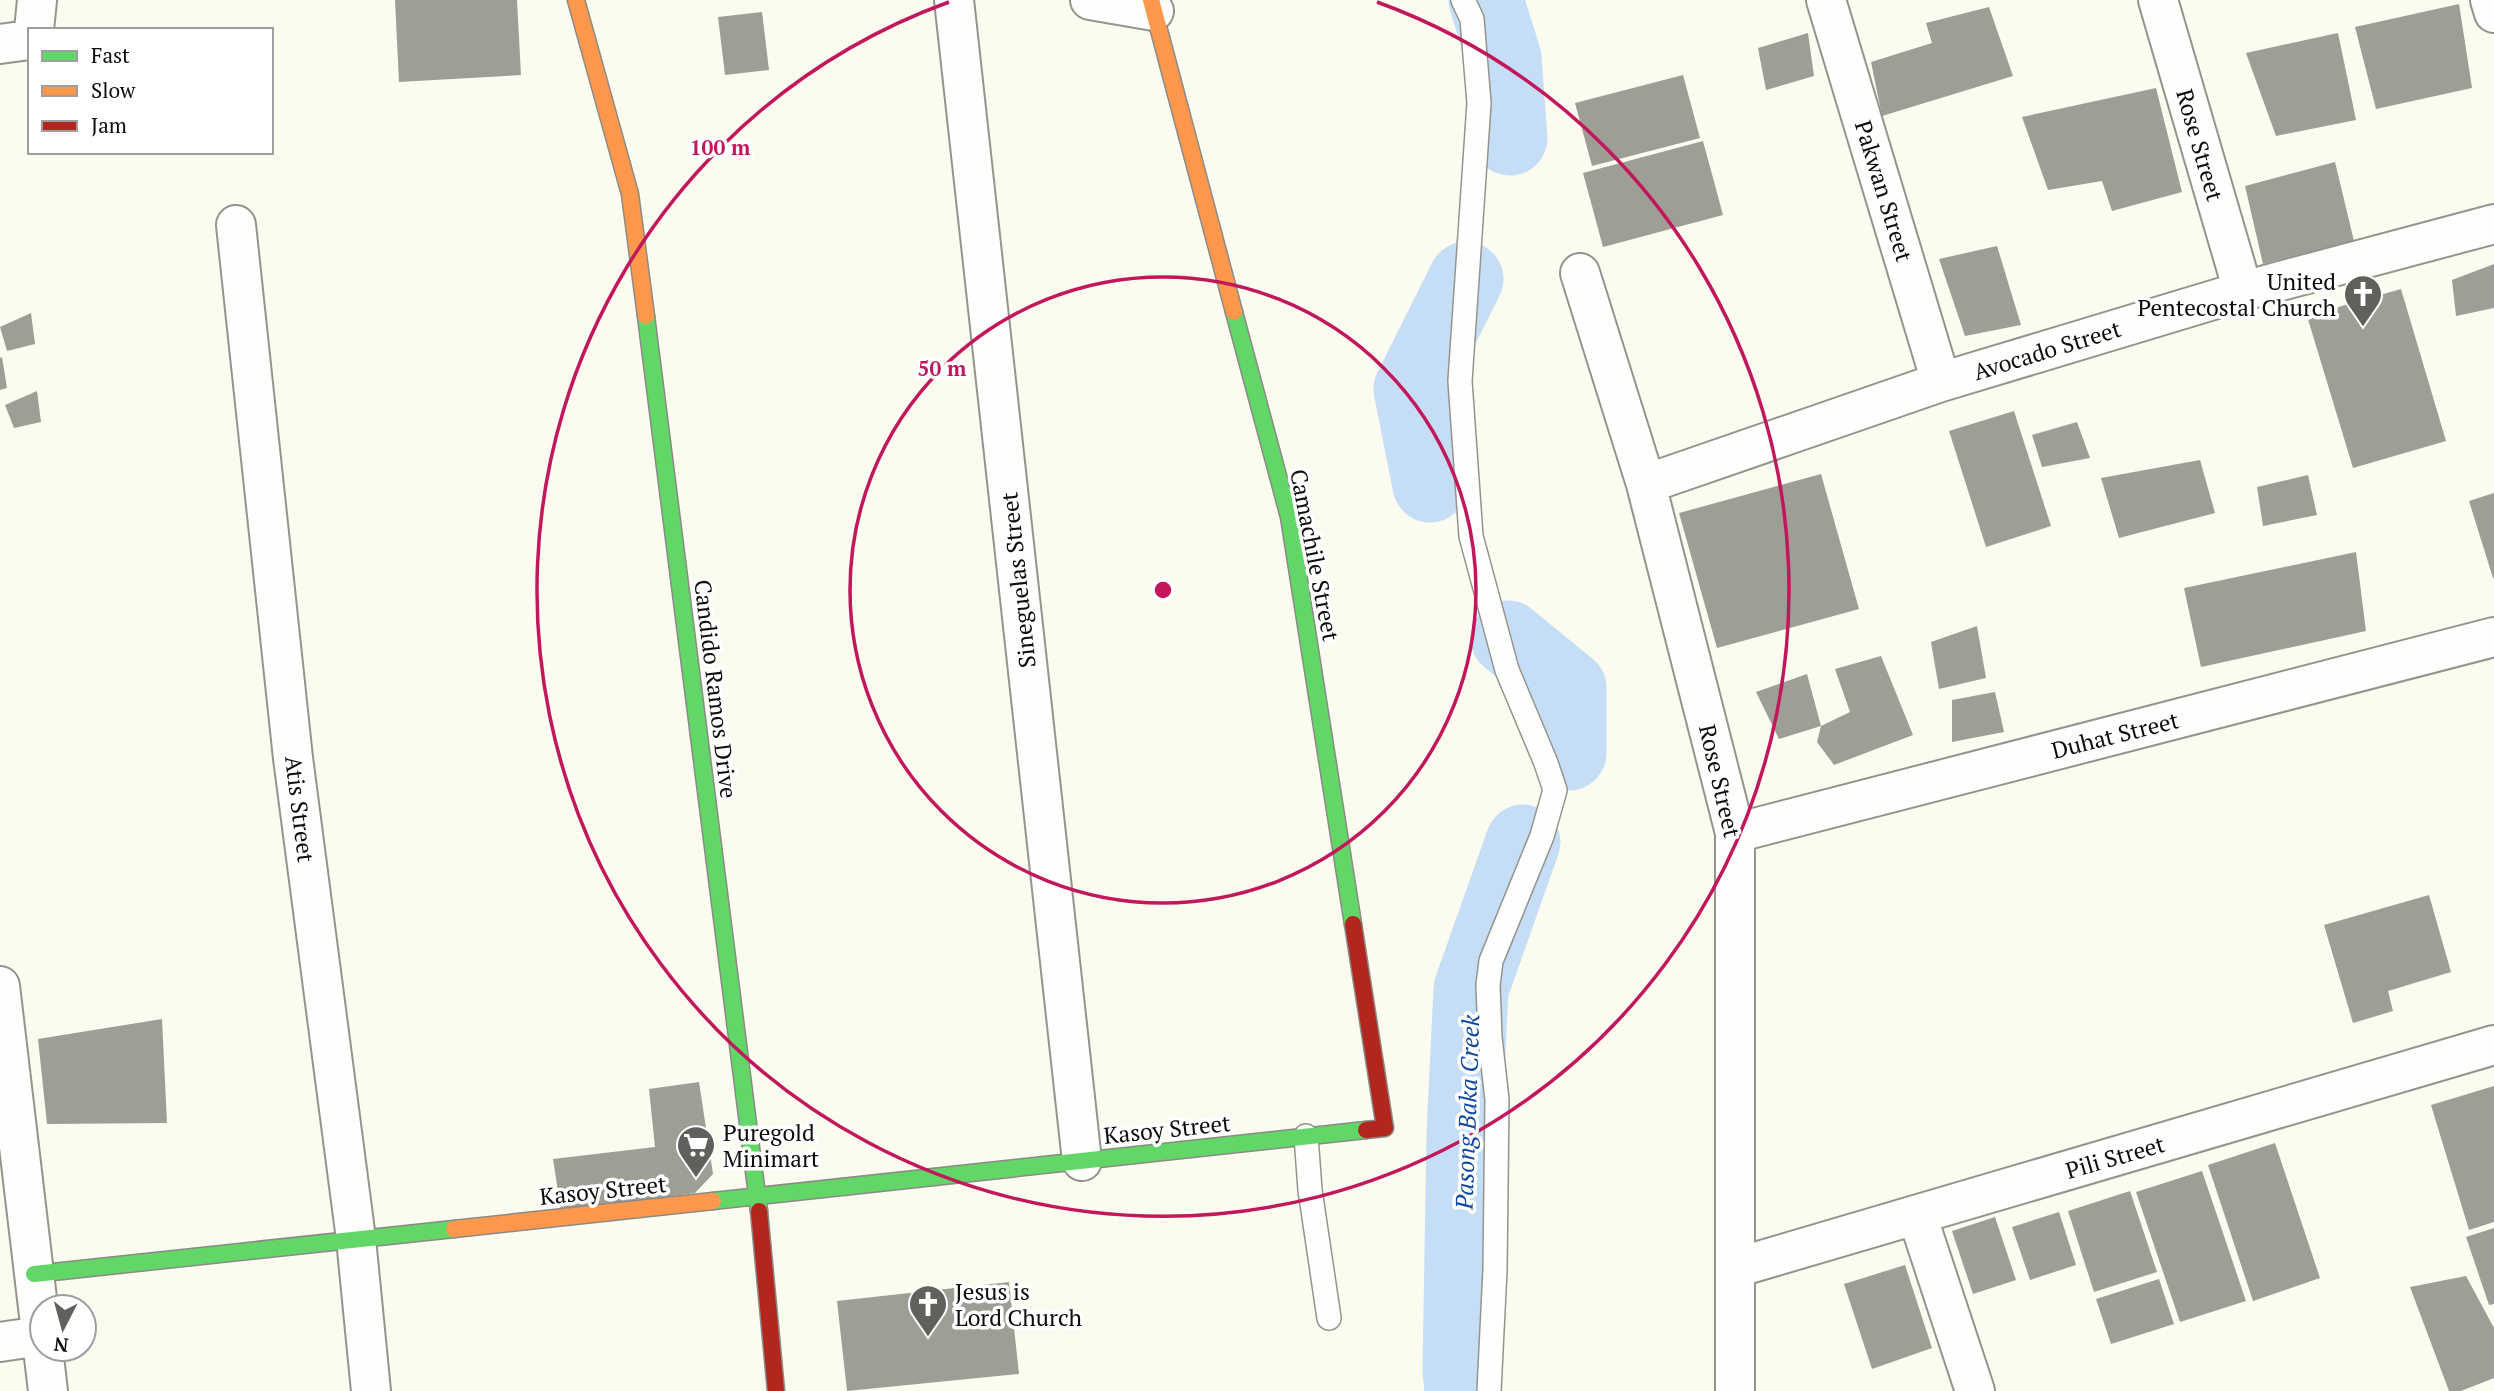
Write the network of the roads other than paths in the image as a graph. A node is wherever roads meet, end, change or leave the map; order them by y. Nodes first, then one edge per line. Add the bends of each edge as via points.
1 (37, 0) edge
2 (576, 0) edge
3 (954, 0) edge
4 (1090, 0) edge
5 (1462, 0) edge
6 (1826, 0) edge
7 (2158, 0) edge
8 (2490, 0) edge
9 (1153, 6) edge
10 (2494, 13) edge
11 (34, 28) edge
12 (28, 40) edge
13 (0, 44) edge
14 (236, 225) dead end
15 (2494, 225) edge
16 (1580, 273) dead end
17 (2243, 291) junction
18 (1941, 382) junction
19 (1646, 484) junction
20 (2494, 637) edge
21 (1735, 833) junction
22 (0, 986) edge
23 (2494, 1045) edge
24 (1385, 1128) joint
25 (1306, 1136) junction
26 (1082, 1161) junction
27 (758, 1196) junction
28 (1917, 1215) junction
29 (356, 1239) junction
30 (1735, 1268) junction
31 (34, 1274) junction
32 (36, 1293) edge
33 (1329, 1318) dead end
34 (28, 1338) edge
35 (0, 1342) edge
36 (44, 1363) edge
37 (47, 1391) edge
38 (372, 1391) edge
39 (776, 1391) edge
40 (1489, 1391) edge
41 (1735, 1391) edge
42 (1975, 1391) edge

1 - 11 street
2 - 27 street, Candido Ramos Drive via 630,194
3 - 26 street, Sineguelas Street
4 - 9 street
5 - 40 lane via 1472,19 1479,103 1460,381 1471,536 1507,670 1555,790 1542,836 1491,961 1488,985 1497,1100
6 - 18 street, Pakwan Street
7 - 17 street, Rose Street
8 - 10 street
9 - 24 street, Camachile Street via 1289,517
12 - 13 street
14 - 29 street, Atis Street via 293,758
15 - 17 street, Avocado Street
16 - 19 street, Rose Street
17 - 18 street, Avocado Street
18 - 19 street, Avocado Street
19 - 21 street, Rose Street
20 - 21 street, Duhat Street
21 - 30 street, Rose Street
22 - 31 street
23 - 28 street, Pili Street
24 - 25 street, Kasoy Street
25 - 26 street, Kasoy Street
25 - 33 lane
26 - 27 street, Kasoy Street
27 - 29 street, Kasoy Street
27 - 39 street, Candido Ramos Drive
28 - 30 street, Pili Street
28 - 42 street
29 - 31 street, Kasoy Street
29 - 38 street, Atis Street
30 - 41 street, Rose Street
31 - 32 street
34 - 35 street
36 - 37 street

